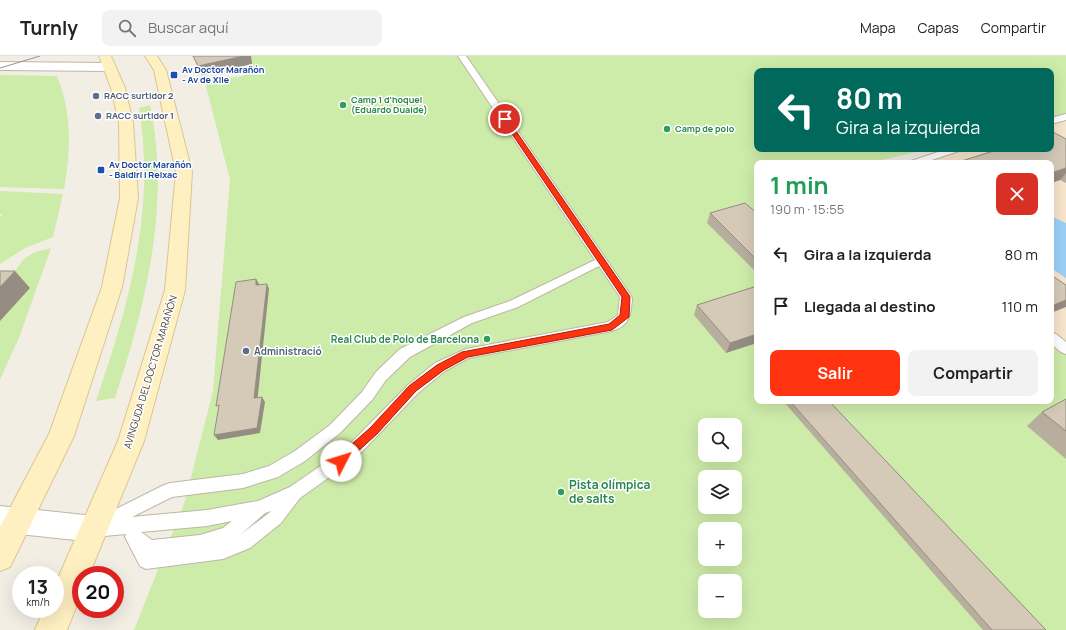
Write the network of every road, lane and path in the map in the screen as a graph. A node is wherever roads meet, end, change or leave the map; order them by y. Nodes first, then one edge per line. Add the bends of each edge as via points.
1 (151, 56) edge
2 (462, 56) edge
3 (107, 62) edge
4 (0, 66) edge
5 (1066, 117) edge
6 (1054, 120) edge
7 (947, 152) edge
8 (923, 160) edge
9 (601, 261) junction
10 (1054, 339) edge
11 (1066, 349) edge
12 (296, 492) junction
13 (259, 508) junction
14 (9, 520) edge
15 (105, 528) junction
16 (133, 537) junction
17 (0, 557) edge
18 (51, 630) edge

1 - 15 street, AVINGUDA DEL DOCTOR MARAÑÓN via 160,70 184,172 175,290
2 - 9 lane
3 - 4 street
3 - 14 street via 118,88 126,123 129,198 112,287 61,436
5 - 6 lane
7 - 8 lane
9 - 12 lane via 626,297 624,317 612,326 466,354 447,364 412,389 350,454
9 - 15 lane via 514,304 468,320 405,353 381,376 367,396 335,429 300,456 272,472 243,481 170,490
10 - 11 lane
12 - 13 lane
12 - 16 lane via 275,518 244,542 224,551 146,560
13 - 15 lane via 207,518
13 - 16 lane via 228,534 200,544 150,548
14 - 15 street
14 - 17 street
15 - 16 lane
15 - 18 street, AVINGUDA DEL DOCTOR MARAÑÓN

